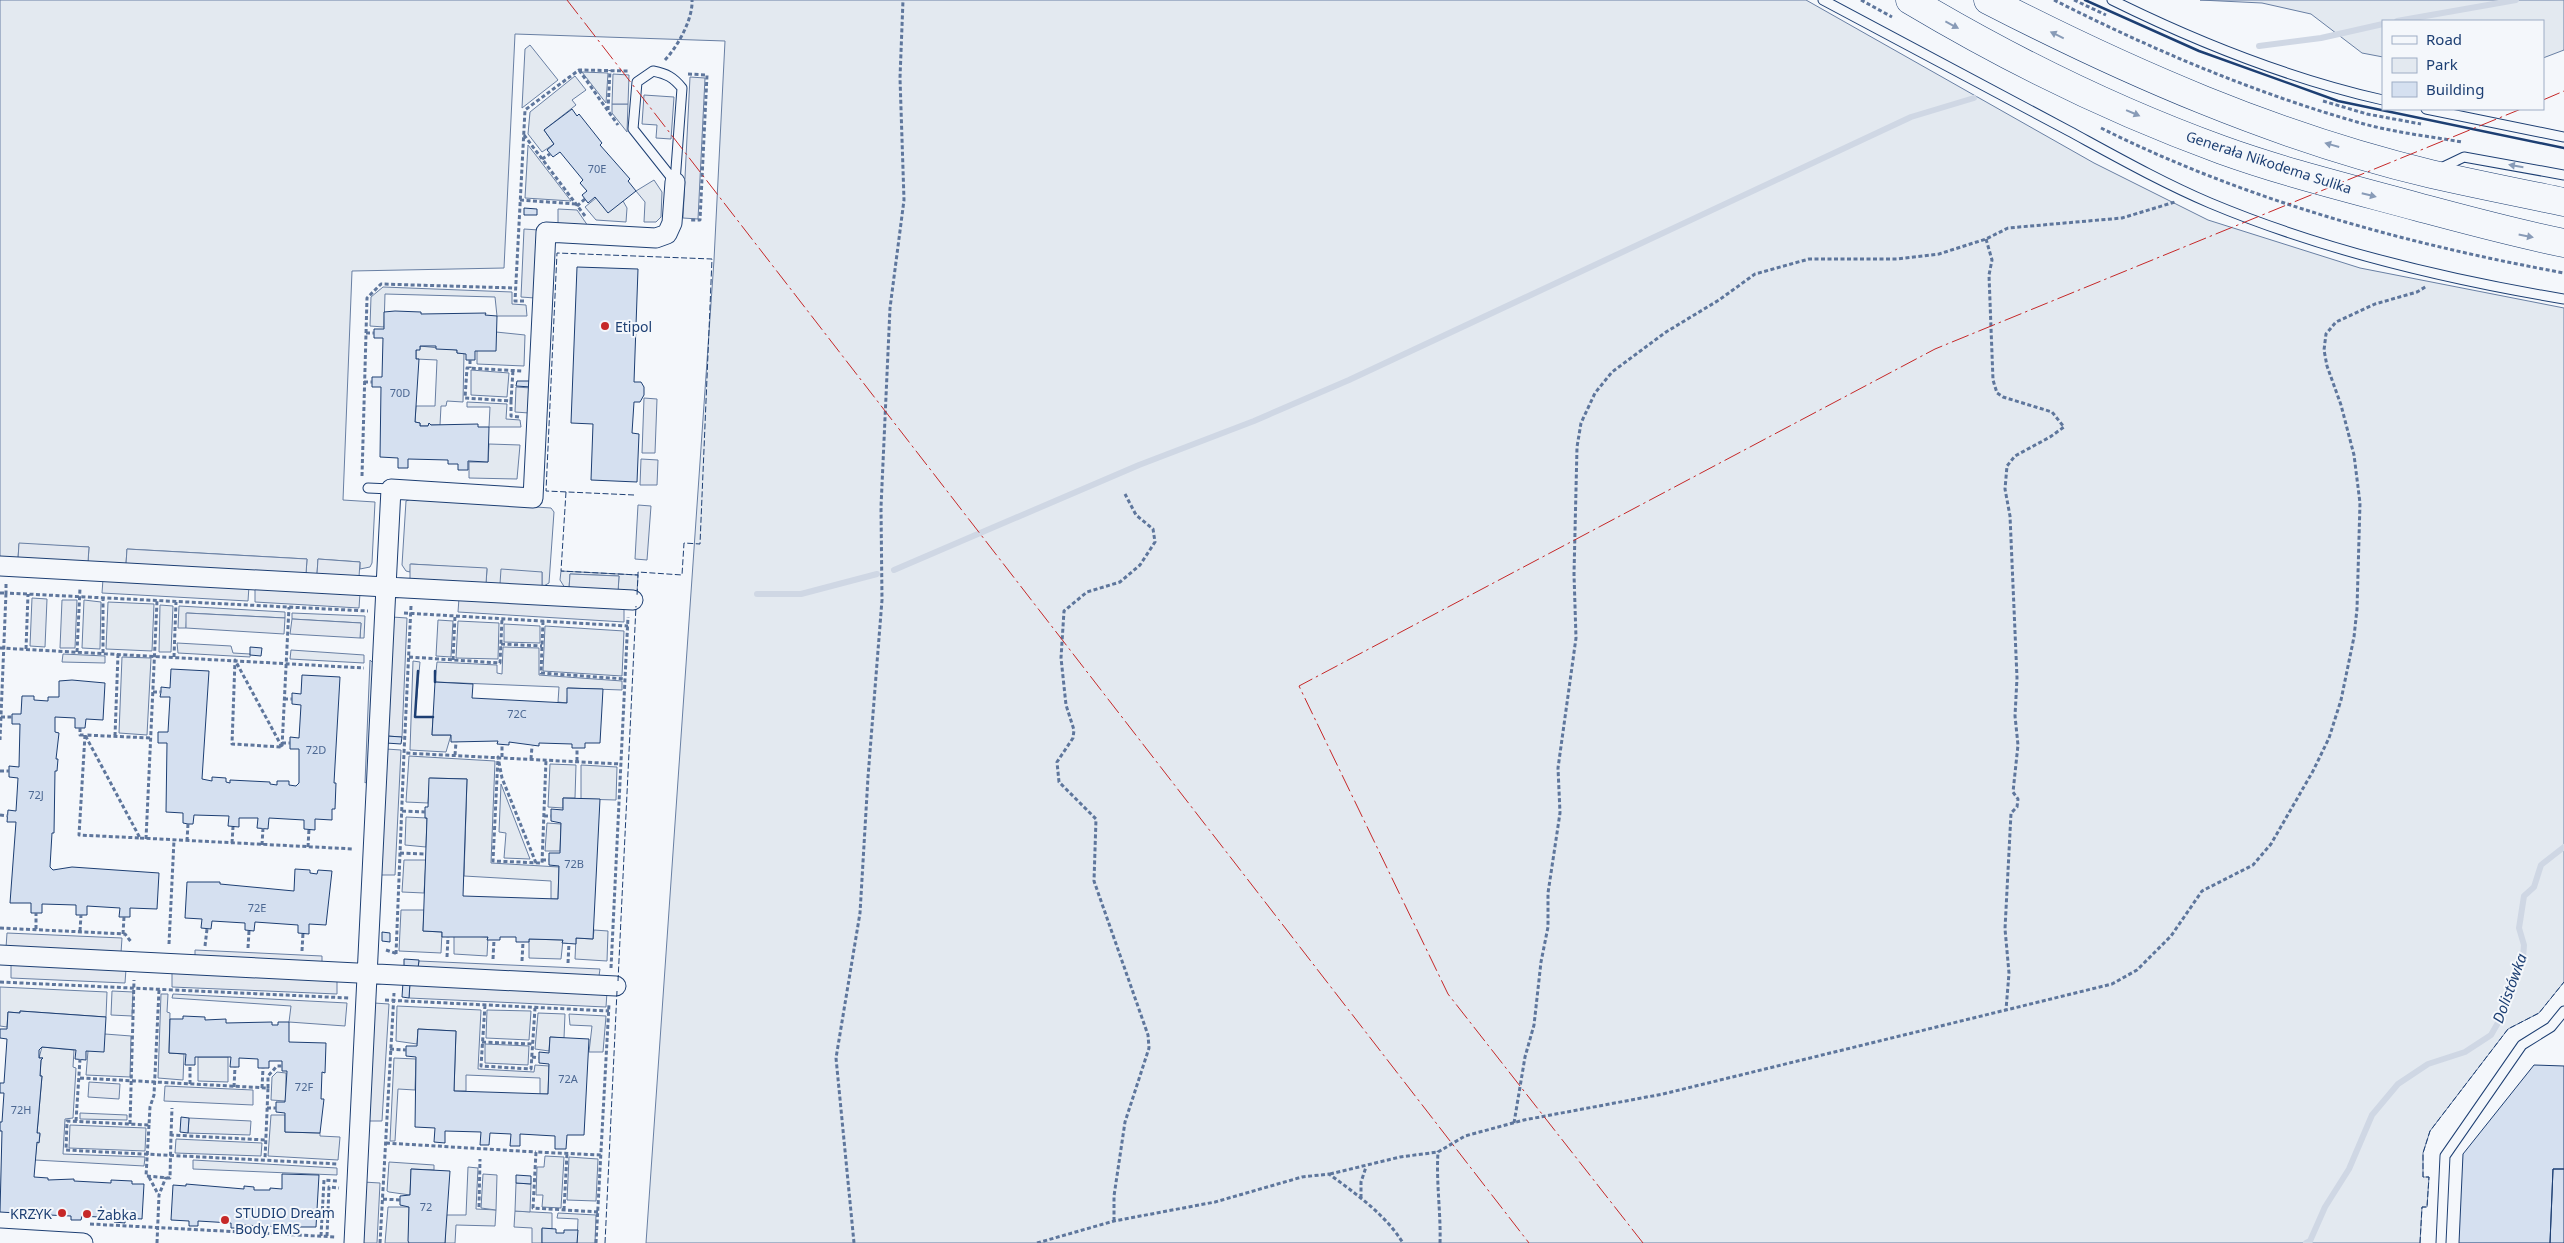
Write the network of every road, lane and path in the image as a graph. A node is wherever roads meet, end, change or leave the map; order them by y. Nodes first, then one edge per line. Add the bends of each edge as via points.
1 (692, 0) edge
2 (903, 0) edge
3 (1823, 0) edge
4 (1910, 0) edge
5 (1988, 0) edge
6 (2054, 0) edge
7 (2112, 0) edge
8 (672, 65) dead end
9 (578, 70) junction
10 (610, 70) junction
11 (635, 71) dead end
12 (684, 73) dead end
13 (2382, 100) edge
14 (2431, 110) edge
15 (608, 111) junction
16 (621, 130) dead end
17 (523, 134) junction
18 (2564, 137) edge
19 (2464, 143) dead end
20 (550, 154) dead end
21 (542, 159) junction
22 (2430, 174) junction
23 (2564, 174) edge
24 (675, 182) junction
25 (2184, 191) junction
26 (585, 199) dead end
27 (520, 200) junction
28 (2564, 202) edge
29 (577, 205) junction
30 (672, 219) junction
31 (590, 223) dead end
32 (1986, 239) junction
33 (2564, 243) edge
34 (2444, 275) junction
35 (515, 288) junction
36 (2564, 298) edge
37 (531, 302) dead end
38 (366, 333) junction
39 (374, 333) dead end
40 (470, 360) dead end
41 (470, 368) junction
42 (364, 382) junction
43 (372, 382) dead end
44 (512, 401) junction
45 (525, 417) dead end
46 (370, 477) dead end
47 (368, 488) dead end
48 (392, 489) junction
49 (1124, 494) dead end
50 (3, 566) edge
51 (82, 571) junction
52 (386, 587) junction
53 (412, 589) junction
54 (0, 593) edge
55 (6, 593) junction
56 (28, 594) junction
57 (80, 597) junction
58 (103, 598) junction
59 (631, 600) joint
60 (157, 601) junction
61 (176, 602) junction
62 (289, 607) junction
63 (385, 612) junction
64 (411, 614) junction
65 (455, 616) junction
66 (502, 619) junction
67 (543, 621) junction
68 (628, 626) junction
69 (501, 644) junction
70 (542, 646) junction
71 (2, 648) edge
72 (26, 649) junction
73 (77, 652) junction
74 (103, 653) junction
75 (118, 654) junction
76 (154, 656) junction
77 (174, 657) junction
78 (408, 657) junction
79 (235, 660) junction
80 (453, 660) junction
81 (286, 663) junction
82 (367, 668) dead end
83 (625, 679) junction
84 (153, 692) junction
85 (161, 692) dead end
86 (284, 699) junction
87 (292, 699) dead end
88 (1, 717) edge
89 (12, 717) dead end
90 (80, 728) dead end
91 (85, 735) junction
92 (115, 736) junction
93 (158, 737) dead end
94 (151, 738) junction
95 (0, 740) edge
96 (456, 742) dead end
97 (290, 743) dead end
98 (502, 744) dead end
99 (282, 745) junction
100 (532, 746) dead end
101 (577, 748) dead end
102 (404, 753) junction
103 (455, 755) junction
104 (500, 757) junction
105 (532, 759) junction
106 (546, 760) junction
107 (577, 761) junction
108 (621, 764) junction
109 (0, 771) edge
110 (9, 771) dead end
111 (402, 811) junction
112 (425, 812) dead end
113 (0, 815) edge
114 (8, 816) dead end
115 (544, 816) junction
116 (551, 816) dead end
117 (188, 824) dead end
118 (233, 827) dead end
119 (263, 828) dead end
120 (309, 829) dead end
121 (140, 838) junction
122 (146, 839) junction
123 (174, 840) junction
124 (187, 841) junction
125 (232, 843) junction
126 (262, 845) junction
127 (308, 847) junction
128 (358, 850) dead end
129 (400, 853) junction
130 (426, 854) dead end
131 (542, 860) junction
132 (549, 860) dead end
133 (536, 863) junction
134 (36, 913) dead end
135 (81, 915) dead end
136 (124, 917) dead end
137 (0, 928) edge
138 (36, 929) junction
139 (207, 929) dead end
140 (80, 931) junction
141 (249, 931) dead end
142 (303, 933) dead end
143 (123, 934) junction
144 (448, 937) dead end
145 (494, 940) dead end
146 (523, 942) dead end
147 (140, 943) dead end
148 (569, 943) dead end
149 (164, 945) dead end
150 (169, 945) junction
151 (178, 945) dead end
152 (196, 946) dead end
153 (205, 946) junction
154 (214, 947) dead end
155 (240, 948) dead end
156 (369, 948) junction
157 (248, 949) junction
158 (257, 949) dead end
159 (293, 951) dead end
160 (302, 951) junction
161 (312, 952) dead end
162 (0, 954) edge
163 (396, 954) junction
164 (404, 955) dead end
165 (439, 956) dead end
166 (448, 957) junction
167 (456, 957) dead end
168 (484, 959) dead end
169 (493, 959) junction
170 (502, 960) dead end
171 (512, 960) dead end
172 (522, 961) junction
173 (531, 961) dead end
174 (559, 963) dead end
175 (568, 963) junction
176 (577, 964) dead end
177 (603, 965) dead end
178 (611, 965) junction
179 (368, 971) junction
180 (395, 973) junction
181 (0, 982) edge
182 (613, 985) junction
183 (136, 989) junction
184 (159, 990) junction
185 (367, 999) junction
186 (393, 1000) junction
187 (485, 1005) junction
188 (535, 1008) junction
189 (2006, 1010) junction
190 (609, 1011) junction
191 (2564, 1011) edge
192 (482, 1042) junction
193 (532, 1044) junction
194 (390, 1049) junction
195 (406, 1050) dead end
196 (532, 1057) junction
197 (539, 1058) dead end
198 (80, 1060) dead end
199 (190, 1065) dead end
200 (282, 1066) dead end
201 (235, 1067) dead end
202 (264, 1068) dead end
203 (80, 1078) junction
204 (132, 1081) junction
205 (154, 1082) junction
206 (190, 1084) junction
207 (234, 1087) junction
208 (262, 1088) junction
209 (268, 1088) junction
210 (172, 1108) dead end
211 (267, 1108) junction
212 (276, 1108) dead end
213 (76, 1121) junction
214 (1514, 1123) junction
215 (130, 1124) junction
216 (149, 1125) junction
217 (171, 1135) junction
218 (266, 1140) junction
219 (386, 1143) junction
220 (536, 1152) junction
221 (1438, 1152) junction
222 (567, 1153) junction
223 (147, 1154) junction
224 (170, 1155) junction
225 (601, 1155) junction
226 (265, 1159) junction
227 (480, 1159) dead end
228 (342, 1164) dead end
229 (1366, 1167) junction
230 (1329, 1174) junction
231 (149, 1177) junction
232 (166, 1177) junction
233 (331, 1180) dead end
234 (336, 1188) dead end
235 (159, 1195) junction
236 (1362, 1198) junction
237 (382, 1199) junction
238 (400, 1200) dead end
239 (479, 1207) dead end
240 (564, 1210) junction
241 (598, 1212) junction
242 (1114, 1221) junction
243 (85, 1224) dead end
244 (158, 1227) junction
245 (321, 1236) junction
246 (327, 1236) junction
247 (332, 1237) dead end
248 (0, 1238) edge
249 (83, 1243) edge
250 (157, 1243) edge
251 (354, 1243) edge
252 (380, 1243) edge
253 (596, 1243) edge
254 (854, 1243) edge
255 (1037, 1243) edge
256 (1403, 1243) edge
257 (1440, 1243) edge
258 (2441, 1243) edge

1 - 8 path via 693,9 674,51 662,63
2 - 254 path via 900,78 904,200 890,308 881,507 882,600 860,913 836,1058
3 - 25 lane
4 -> 33 highway, Generała Nikodema Sulika via 2080,90 2222,150 2322,183 2503,231
22 -> 5 highway via 2316,140 2210,103 2101,56
6 - 19 path via 2175,57 2254,88 2359,123
7 - 13 lane via 2291,74
9 - 10 path
9 - 15 path
9 - 17 path via 525,110
10 - 11 path
10 - 15 path
12 - 30 path via 707,75 700,220
14 - 18 lane
15 - 16 path
17 - 21 path
17 - 27 path
20 - 21 path
21 - 29 path
23 -> 22 lane via 2464,157
22 - 28 highway
24 - 24 lane via 633,129 637,82 653,71 675,79 682,88
24 - 30 street
25 - 32 path via 2179,201 2122,218 2008,228
25 - 34 lane via 2291,233
26 - 29 path
27 - 29 path
27 - 35 path
29 - 31 path
30 - 48 street via 667,234 656,238 546,232 532,498
32 - 189 path via 1992,260 1990,314 1993,380 1997,393 2052,412 2064,427 2015,456 2006,466 2017,678 2015,716 2018,746 2014,792 2018,799 2011,814 2005,929 2009,973
32 - 214 path via 1939,254 1897,259 1809,260 1755,274 1612,372 1595,393 1581,424 1577,447 1576,638 1558,768 1560,813 1548,893 1548,927 1534,1025
34 - 36 lane
34 - 189 path via 2418,292 2375,304 2336,322 2326,334 2327,366 2354,455 2360,502 2357,609 2341,700 2329,738 2272,844 2253,865 2202,891 2171,936 2137,970 2112,984
35 - 37 path via 514,301
35 - 38 path via 381,284 367,298
38 - 39 path
38 - 42 path
40 - 41 path
41 - 44 path via 513,370
41 - 44 path via 467,368 465,398
42 - 43 path
42 - 46 path via 361,476
44 - 45 path via 511,416
47 - 48 lane
48 - 52 street
49 - 242 path via 1136,514 1153,529 1155,542 1140,565 1120,582 1087,592 1064,611 1061,658 1066,705 1074,730 1073,738 1057,762 1060,782 1096,819 1094,882 1148,1035 1149,1048 1125,1122 1114,1196
50 - 51 street
50 - 55 path
51 - 52 street
51 - 57 path
52 - 53 street
52 - 63 street
53 - 59 street
53 - 64 path
54 - 55 path
55 - 56 path
55 - 71 path
56 - 57 path
56 - 72 path
57 - 58 path
57 - 73 path
58 - 60 path
58 - 74 path
59 - 68 path
60 - 61 path
60 - 76 path
61 - 62 path
61 - 77 path
62 - 63 path
62 - 81 path
63 - 64 path
63 - 156 street
64 - 65 path
64 - 78 path
65 - 66 path
65 - 80 path
66 - 67 path
66 - 69 path
67 - 68 path
67 - 70 path
68 - 83 path
69 - 70 path
69 - 80 path via 500,662
70 - 83 path via 540,673
71 - 72 path
71 - 88 path
72 - 73 path
73 - 74 path
74 - 75 path
75 - 76 path
75 - 92 path
76 - 77 path
76 - 84 path
77 - 79 path
78 - 80 path
78 - 102 path
79 - 81 path
79 - 99 path
79 - 99 path via 232,744
81 - 82 path
81 - 86 path
83 - 108 path
84 - 85 path
84 - 94 path
86 - 87 path
86 - 99 path
88 - 89 path
88 - 95 path
90 - 91 path via 80,735
91 - 92 path
91 - 121 path
91 - 121 path via 79,835
92 - 94 path
93 - 94 path
94 - 122 path
96 - 103 path
97 - 99 path
98 - 104 path
100 - 105 path
101 - 107 path
102 - 103 path
102 - 111 path
103 - 104 path
104 - 105 path
104 - 133 path via 502,778
104 - 133 path via 493,861
105 - 106 path
106 - 107 path
106 - 115 path
107 - 108 path
108 - 178 path
109 - 110 path
111 - 112 path
111 - 129 path
113 - 114 path
115 - 116 path
115 - 131 path
117 - 124 path
118 - 125 path
119 - 126 path
120 - 127 path
121 - 122 path
122 - 123 path
123 - 124 path
123 - 150 path
124 - 125 path
125 - 126 path
126 - 127 path
127 - 128 path
129 - 130 path
129 - 163 path
131 - 132 path
131 - 133 path via 542,863
134 - 138 path
135 - 140 path
136 - 143 path
137 - 138 path
138 - 140 path
139 - 153 path
140 - 143 path
141 - 157 path
142 - 160 path
143 - 147 path via 132,943
144 - 166 path
145 - 169 path
146 - 172 path
148 - 175 path
149 - 150 path
150 - 151 path
152 - 153 path
153 - 154 path
155 - 157 path
156 - 163 path via 390,950
156 - 179 street
157 - 158 path
159 - 160 path
160 - 161 path
162 - 179 street
163 - 164 path
163 - 180 path
165 - 166 path
166 - 167 path
168 - 169 path
169 - 170 path
171 - 172 path
172 - 173 path
174 - 175 path
175 - 176 path
177 - 178 path
178 - 182 path
179 - 180 street
179 - 185 street
180 - 182 street
180 - 186 path
181 - 183 path
182 - 190 path
183 - 184 path
183 - 204 path
184 - 185 path
184 - 205 path
185 - 186 path
185 - 251 street
186 - 187 path
186 - 194 path
187 - 188 path
187 - 192 path
188 - 190 path
188 - 193 path
189 - 214 path via 1663,1094
190 - 225 path
191 - 258 lane via 2551,1027 2522,1046 2445,1156
192 - 193 path
192 - 196 path via 481,1066 531,1069
193 - 196 path
194 - 195 path
194 - 219 path
196 - 197 path
198 - 203 path
199 - 206 path
200 - 209 path via 277,1066 268,1076
201 - 207 path
202 - 208 path
203 - 204 path
203 - 213 path
204 - 205 path
204 - 215 path
205 - 206 path
205 - 216 path
206 - 207 path
207 - 208 path
208 - 209 path
209 - 211 path
210 - 217 path
211 - 212 path
211 - 218 path
213 - 215 path
213 - 223 path via 67,1121 66,1150
214 - 221 path via 1465,1136
215 - 216 path
216 - 223 path
217 - 218 path
217 - 224 path
218 - 226 path
219 - 220 path via 515,1148
219 - 237 path
220 - 222 path
220 - 240 path via 533,1208
221 - 229 path via 1400,1157
221 - 257 path
222 - 225 path
222 - 240 path
223 - 224 path
223 - 231 path via 146,1176
224 - 226 path
224 - 232 path via 170,1178
225 - 241 path
226 - 228 path
227 - 239 path
229 - 230 path
229 - 236 path via 1361,1182
230 - 236 path
230 - 242 path via 1302,1177 1215,1202
231 - 232 path
231 - 235 path
232 - 235 path
233 - 245 path via 324,1180
234 - 246 path via 329,1187
235 - 244 path
236 - 256 path via 1392,1226
237 - 238 path
237 - 252 path
240 - 241 path
241 - 253 path
242 - 255 path
243 - 244 path
244 - 245 path
244 - 250 path
245 - 246 path
246 - 247 path
248 - 249 street

